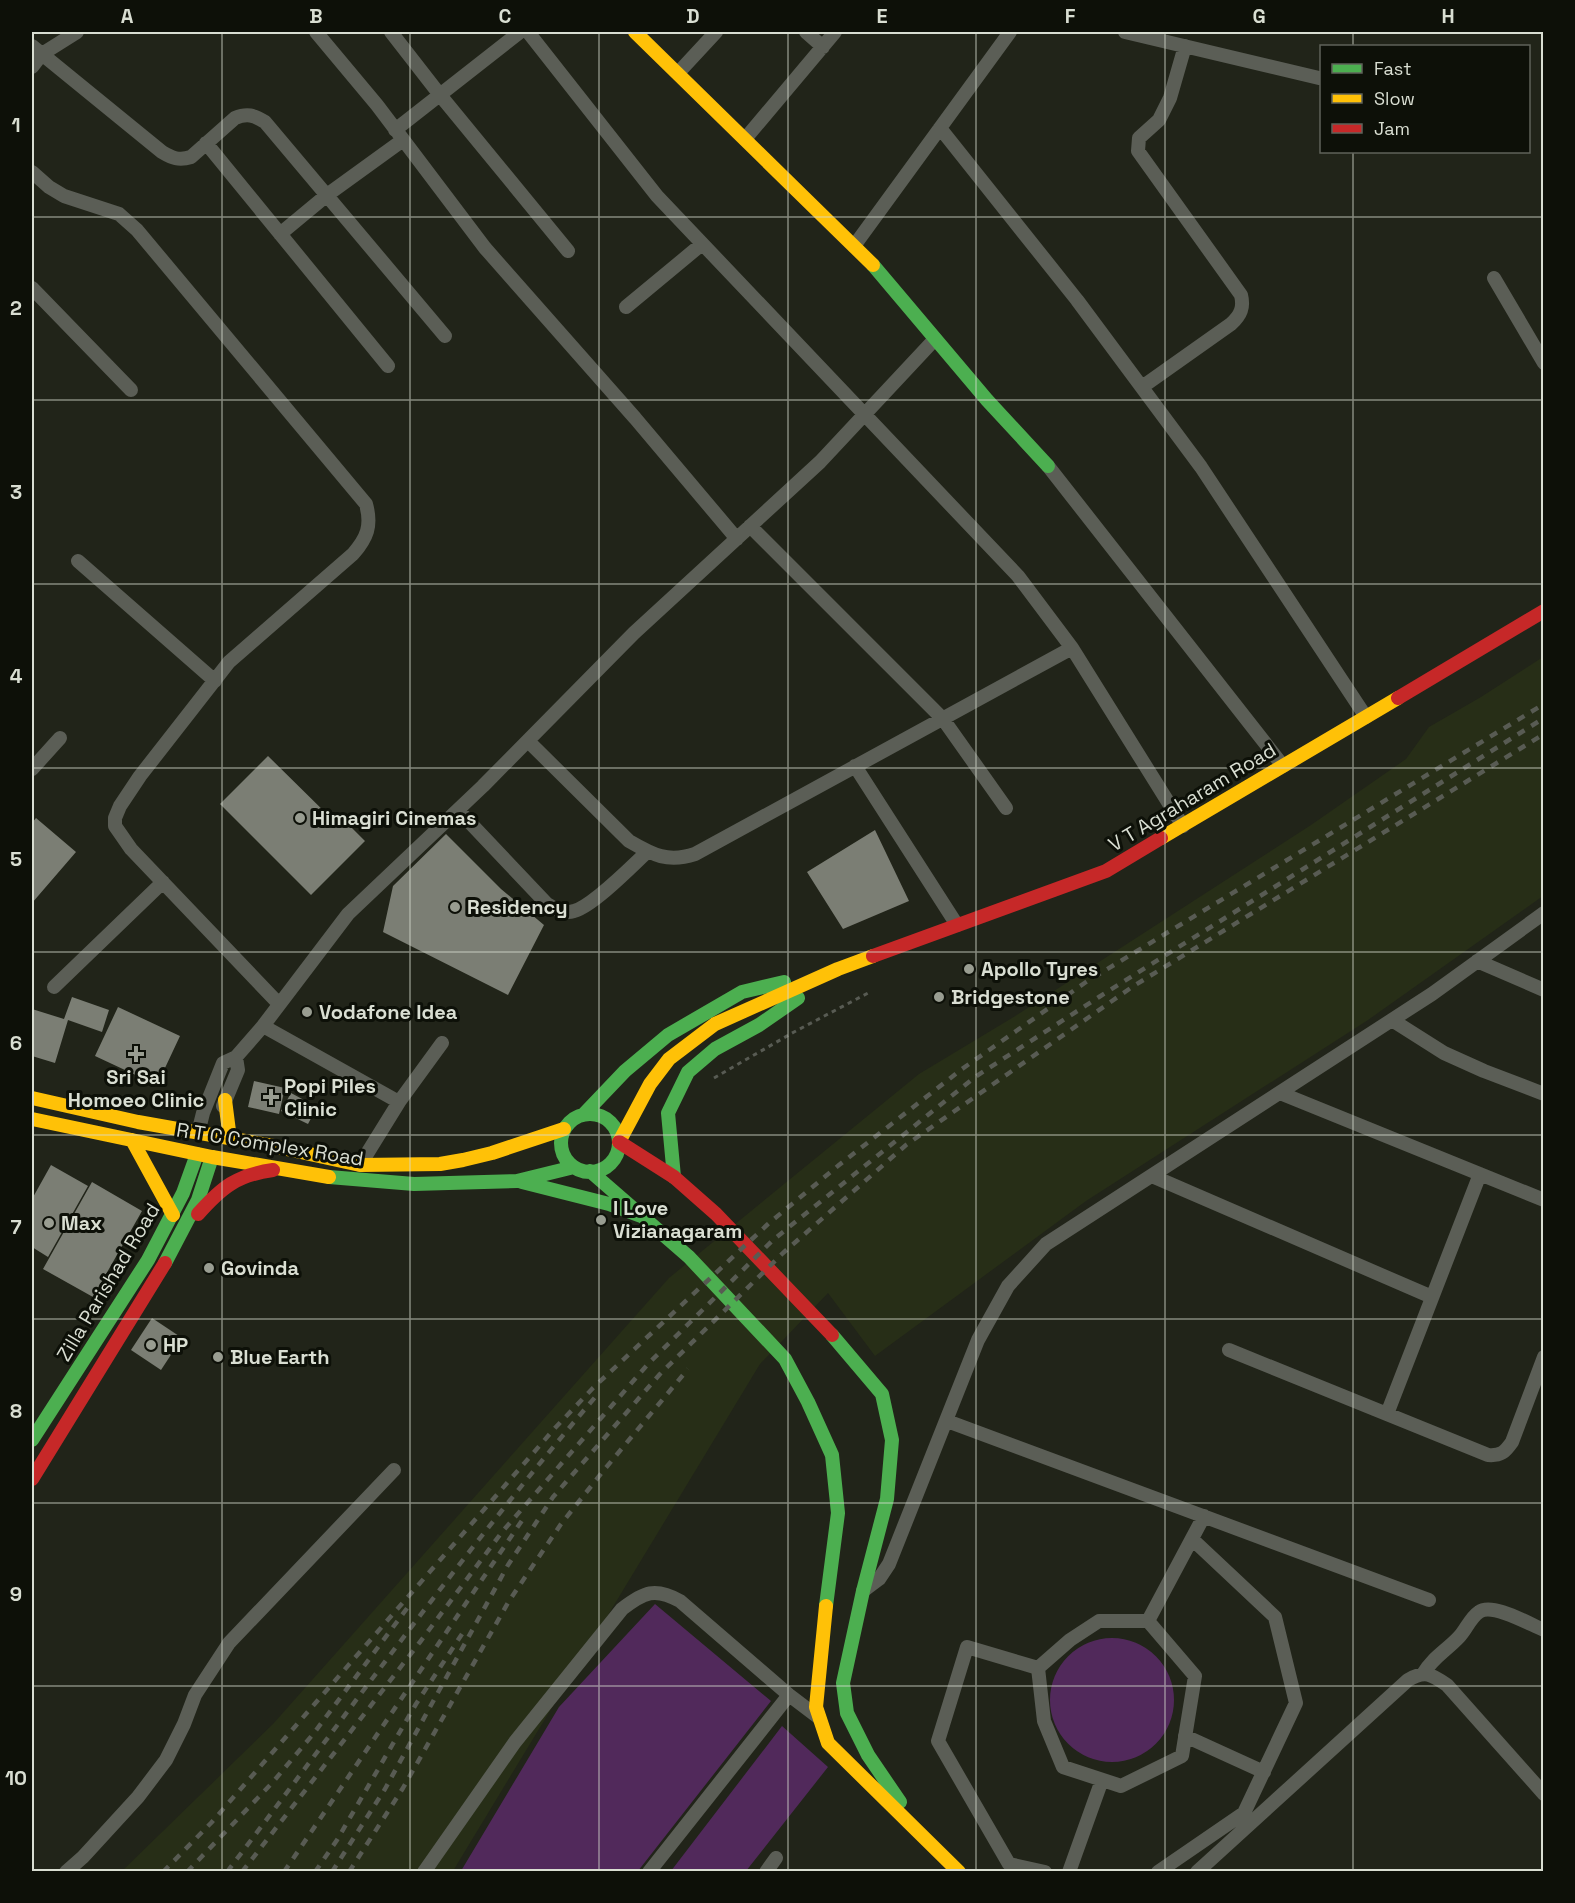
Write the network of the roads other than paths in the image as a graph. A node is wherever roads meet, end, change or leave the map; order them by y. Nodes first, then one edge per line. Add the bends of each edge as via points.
1 (77, 32) edge
2 (316, 32) edge
3 (391, 32) edge
4 (520, 32) edge
5 (528, 32) edge
6 (635, 32) edge
7 (716, 32) edge
8 (806, 32) edge
9 (835, 32) edge
10 (1010, 32) edge
11 (1125, 32) edge
12 (1185, 46) junction
13 (824, 47) junction
14 (37, 50) edge
15 (32, 67) edge
16 (678, 73) junction
17 (1319, 78) dead end
18 (440, 95) junction
19 (940, 128) junction
20 (399, 135) junction
21 (745, 139) junction
22 (206, 143) junction
23 (32, 172) edge
24 (327, 195) junction
25 (280, 234) junction
26 (702, 244) junction
27 (854, 246) junction
28 (568, 251) dead end
29 (1494, 278) dead end
30 (32, 288) edge
31 (626, 307) dead end
32 (446, 336) dead end
33 (935, 339) junction
34 (1544, 363) edge
35 (387, 366) dead end
36 (1142, 387) junction
37 (130, 390) dead end
38 (864, 415) junction
39 (1048, 466) joint
40 (750, 526) junction
41 (737, 539) junction
42 (78, 561) dead end
43 (1544, 611) edge
44 (1072, 648) junction
45 (215, 681) junction
46 (1366, 717) junction
47 (943, 718) junction
48 (60, 738) dead end
49 (528, 741) junction
50 (855, 766) junction
51 (1283, 766) junction
52 (32, 769) edge
53 (1006, 808) dead end
54 (458, 810) junction
55 (1183, 825) junction
56 (647, 852) junction
57 (163, 882) junction
58 (1544, 913) edge
59 (957, 925) junction
60 (1477, 961) junction
61 (838, 969) junction
62 (54, 987) dead end
63 (1544, 990) edge
64 (279, 1004) junction
65 (1392, 1020) junction
66 (263, 1026) junction
67 (442, 1043) dead end
68 (236, 1057) junction
69 (1280, 1093) junction
70 (1544, 1094) edge
71 (32, 1098) edge
72 (225, 1100) junction
73 (399, 1102) junction
74 (584, 1114) junction
75 (32, 1119) edge
76 (564, 1129) junction
77 (198, 1133) junction
78 (213, 1136) junction
79 (230, 1139) junction
80 (132, 1140) junction
81 (619, 1142) junction
82 (197, 1154) junction
83 (212, 1157) junction
84 (360, 1165) junction
85 (574, 1167) junction
86 (291, 1169) junction
87 (590, 1171) junction
88 (1479, 1174) junction
89 (1152, 1176) junction
90 (674, 1177) junction
91 (518, 1181) junction
92 (1544, 1200) edge
93 (173, 1215) junction
94 (641, 1216) junction
95 (184, 1229) junction
96 (1432, 1297) junction
97 (101, 1334) junction
98 (117, 1342) junction
99 (1229, 1350) dead end
100 (1544, 1358) edge
101 (1387, 1414) junction
102 (947, 1421) junction
103 (32, 1440) edge
104 (394, 1470) dead end
105 (32, 1479) edge
106 (1204, 1516) junction
107 (1192, 1539) junction
108 (863, 1591) junction
109 (1429, 1600) dead end
110 (1148, 1621) junction
111 (1544, 1630) edge
112 (1038, 1668) junction
113 (1423, 1674) junction
114 (789, 1695) junction
115 (818, 1717) junction
116 (1185, 1736) junction
117 (1264, 1772) junction
118 (1102, 1780) junction
119 (1544, 1794) edge
120 (928, 1844) junction
121 (776, 1858) dead end
122 (66, 1872) edge
123 (424, 1872) edge
124 (649, 1872) edge
125 (766, 1872) edge
126 (959, 1872) edge
127 (1045, 1872) edge
128 (1069, 1872) edge
129 (1158, 1872) edge
130 (1197, 1872) edge

1 - 14 street
2 - 20 street
3 - 18 street
4 - 18 street
5 - 26 street via 657,196
6 - 16 main road
7 - 16 street
8 - 13 street
9 - 13 street
10 - 19 street
11 - 12 street
12 - 17 street
12 - 36 street via 1170,98 1159,120 1139,138 1138,151 1243,303 1239,317 1231,324
13 - 21 street
14 - 15 street
14 - 22 street via 169,156 183,160
16 - 21 main road
18 - 20 street
18 - 28 street
19 - 27 street
19 - 36 street
20 - 24 street
20 - 41 street via 485,248
21 - 27 main road
22 - 24 street via 235,118 250,114 258,117
22 - 25 street
23 - 45 street via 64,196 118,214 137,230 366,504 370,517 361,545 229,663
24 - 25 street
24 - 32 street
25 - 35 street
26 - 31 street
26 - 38 street
27 - 33 main road
29 - 34 street
30 - 37 street
33 - 38 street
33 - 39 main road
36 - 46 street via 1201,467
38 - 40 street
38 - 44 street via 1018,576
39 - 51 street
40 - 41 street
40 - 47 street
41 - 49 street via 634,633
42 - 45 street
43 - 46 main road, V T Agraharam Road
44 - 47 street
44 - 55 street
45 - 57 street via 140,776 115,818 121,836
46 - 51 main road, V T Agraharam Road
47 - 50 street
47 - 53 street
48 - 52 street
49 - 54 street
49 - 56 street via 629,841
50 - 56 street via 695,854 675,859
50 - 59 street
51 - 55 main road, V T Agraharam Road
54 - 56 street via 548,904 563,912 587,905
54 - 64 street via 348,914
55 - 59 main road, V T Agraharam Road via 1106,871
57 - 62 street
57 - 64 street
58 - 60 street
59 - 61 main road, V T Agraharam Road
60 - 63 street
60 - 65 street
61 - 74 main road via 742,992 668,1035 625,1071
61 - 81 main road via 715,1024 669,1059 650,1084
61 - 90 main road via 759,1025 715,1049 688,1072 668,1113
64 - 66 street
65 - 69 street
65 - 70 street via 1444,1053
66 - 68 street
66 - 73 street
67 - 73 street
68 - 72 street via 238,1070
68 - 77 street via 223,1063
69 - 88 street
69 - 89 street
71 - 77 main road, R T C Complex Road
72 - 78 street
72 - 79 main road
73 - 84 street
74 - 76 main road
74 - 81 main road via 610,1122
75 - 80 main road, R T C Complex Road
76 - 84 main road, R T C Complex Road via 464,1160
76 - 85 main road via 563,1154
77 - 78 main road, R T C Complex Road
77 - 82 main road, Zilla Parishad Road
78 - 79 main road, R T C Complex Road
78 - 83 main road
79 - 84 main road, R T C Complex Road
80 - 82 main road, R T C Complex Road
80 - 93 main road
81 - 87 main road via 608,1165
81 - 90 main road
82 - 83 main road, R T C Complex Road
82 - 93 main road, Zilla Parishad Road
83 - 86 main road, R T C Complex Road
83 - 95 main road via 202,1191
85 - 87 main road
85 - 91 main road, R T C Complex Road
86 - 91 main road, R T C Complex Road via 335,1178 414,1184
86 - 95 main road via 252,1172 231,1181
87 - 94 main road
88 - 92 street
88 - 96 street
89 - 96 street
89 - 102 street via 1046,1244 1008,1286 978,1340
90 - 108 main road via 716,1214 832,1335 882,1394 892,1440 886,1499
91 - 94 main road
93 - 97 main road, Zilla Parishad Road
94 - 115 main road via 688,1257 785,1359 832,1455 838,1513 821,1645
95 - 98 main road, Zilla Parishad Road
96 - 101 street
97 - 98 main road
97 - 103 main road, Zilla Parishad Road
98 - 105 main road, Zilla Parishad Road
99 - 101 street
100 - 101 street via 1512,1442 1502,1453 1488,1455
102 - 106 street
102 - 108 street via 889,1564 879,1579
104 - 122 street via 229,1643 195,1695 166,1760 138,1797
106 - 107 street
106 - 109 street
107 - 110 street
107 - 117 street via 1275,1617 1296,1703
108 - 120 main road via 843,1683 846,1713 868,1755
110 - 112 street via 1099,1621
110 - 116 street via 1195,1676
111 - 113 street via 1497,1610 1480,1610
112 - 118 street via 1044,1721 1063,1767
112 - 127 street via 967,1647 938,1741 1009,1864
113 - 119 street via 1435,1676 1447,1685
113 - 130 street via 1408,1680
114 - 115 street
114 - 123 street via 680,1601 659,1592 648,1593 622,1609 515,1742
114 - 124 street
115 - 120 main road via 828,1743
116 - 117 street
116 - 118 street via 1182,1756 1121,1786
117 - 129 street via 1244,1813
118 - 128 street
120 - 126 main road
121 - 125 street

